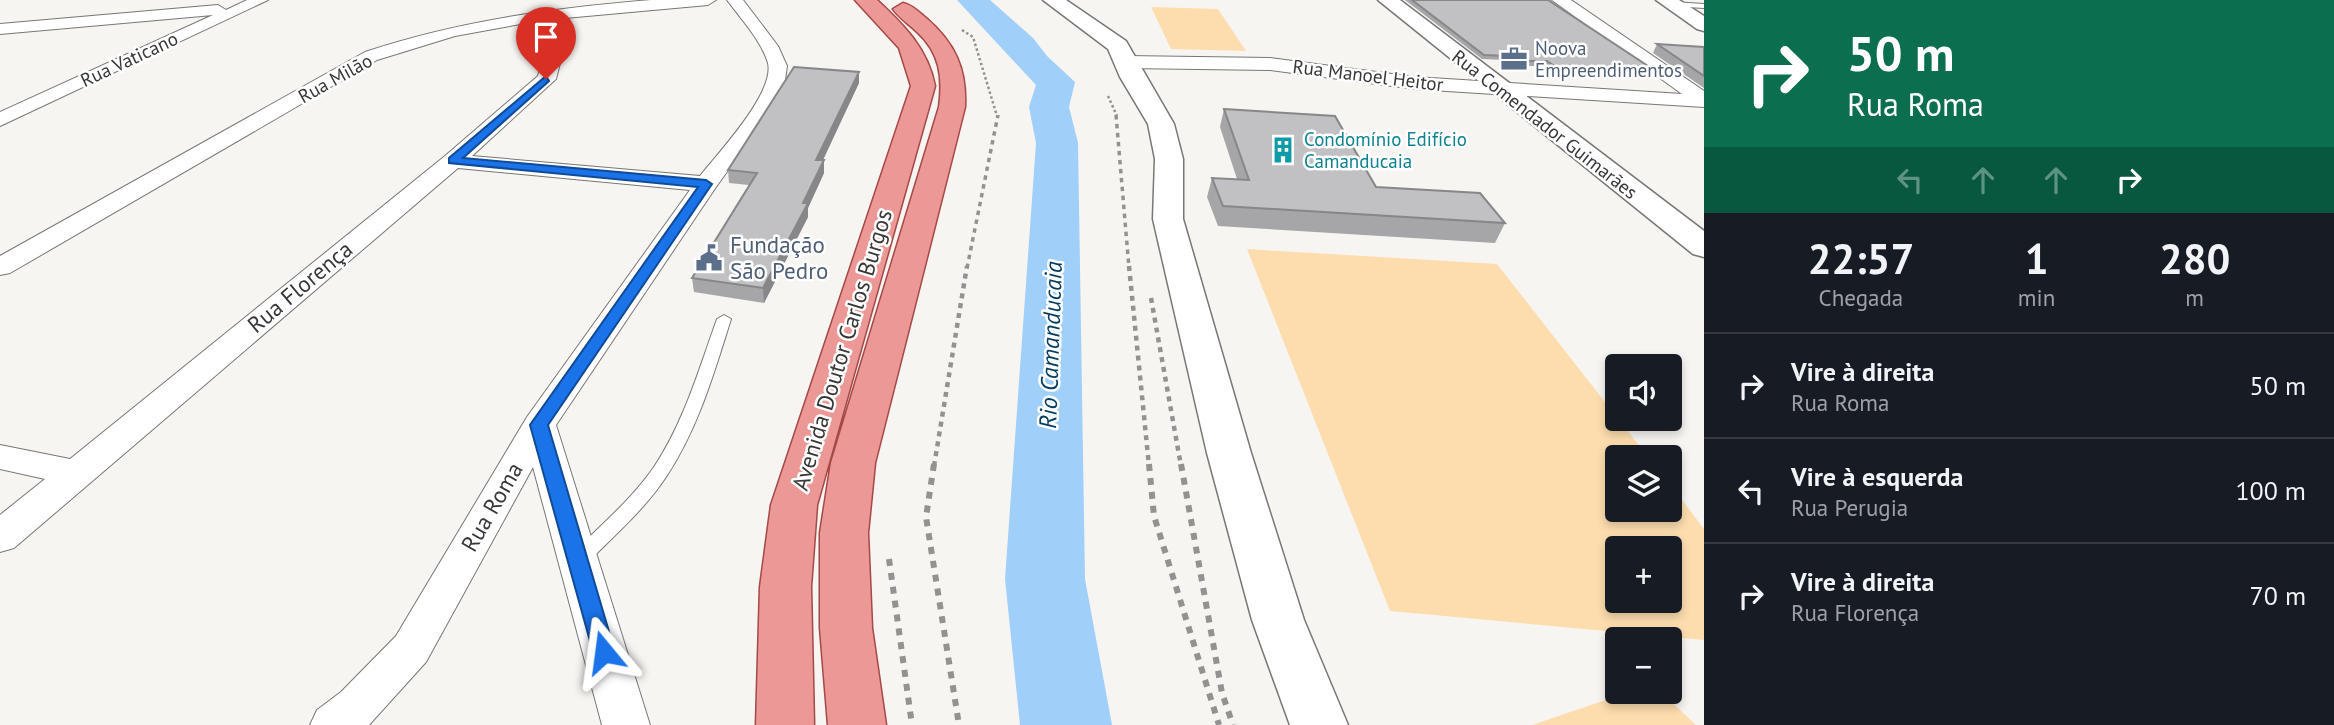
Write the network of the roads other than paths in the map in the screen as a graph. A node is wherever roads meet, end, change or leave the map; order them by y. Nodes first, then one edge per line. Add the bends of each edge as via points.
1 (260, 0) edge
2 (708, 0) edge
3 (735, 0) edge
4 (865, 0) edge
5 (892, 0) edge
6 (1053, 0) edge
7 (1388, 0) edge
8 (1560, 0) edge
9 (1670, 2) edge
10 (1704, 6) edge
11 (237, 8) junction
12 (544, 15) junction
13 (1704, 25) edge
14 (0, 29) edge
15 (1477, 72) junction
16 (1115, 74) junction
17 (1498, 88) junction
18 (1610, 94) junction
19 (1704, 101) edge
20 (37, 103) junction
21 (0, 106) edge
22 (0, 120) edge
23 (453, 161) junction
24 (706, 184) junction
25 (1704, 247) edge
26 (0, 267) edge
27 (724, 319) dead end
28 (539, 425) junction
29 (0, 457) edge
30 (75, 473) junction
31 (0, 537) edge
32 (578, 560) junction
33 (334, 725) edge
34 (626, 725) edge
35 (785, 725) edge
36 (857, 725) edge
37 (1320, 725) edge

1 - 11 street, Rua Vaticano
2 - 12 street, Rua Milão
3 - 24 street, Rua Roma via 778,66 772,94
4 - 35 main road, Avenida Doutor Carlos Burgos via 909,44 922,67 923,86 794,505 782,626
5 - 36 main road, Avenida Doutor Carlos Burgos via 943,49 955,79 952,107 853,463 844,533 846,628
6 - 16 street via 1118,46
7 - 15 street, Rua Comendador Guimarães
8 - 19 street
9 - 10 lane
9 - 13 street
11 - 14 street
11 - 20 street, Rua Vaticano
12 - 23 street, Rua Florença via 554,52 554,65 546,79
12 - 26 street, Rua Milão via 428,38 372,56
15 - 17 street, Rua Comendador Guimarães
15 - 18 street, Rua Manoel Heitor
16 - 17 street, Rua Manoel Heitor via 1270,64 1415,83
16 - 37 street via 1132,76 1161,124 1169,159 1168,219 1229,453 1278,620
17 - 18 street, Rua Manoel Heitor
17 - 25 street, Rua Comendador Guimarães
18 - 19 street, Rua Manoel Heitor
20 - 21 street
20 - 22 street, Rua Vaticano
23 - 24 street
23 - 30 street, Rua Florença
24 - 28 street, Rua Roma
27 - 32 lane via 680,439 659,474
28 - 32 street
28 - 33 street, Rua Roma via 411,649
29 - 30 street
30 - 31 street, Rua Florença
32 - 34 street

